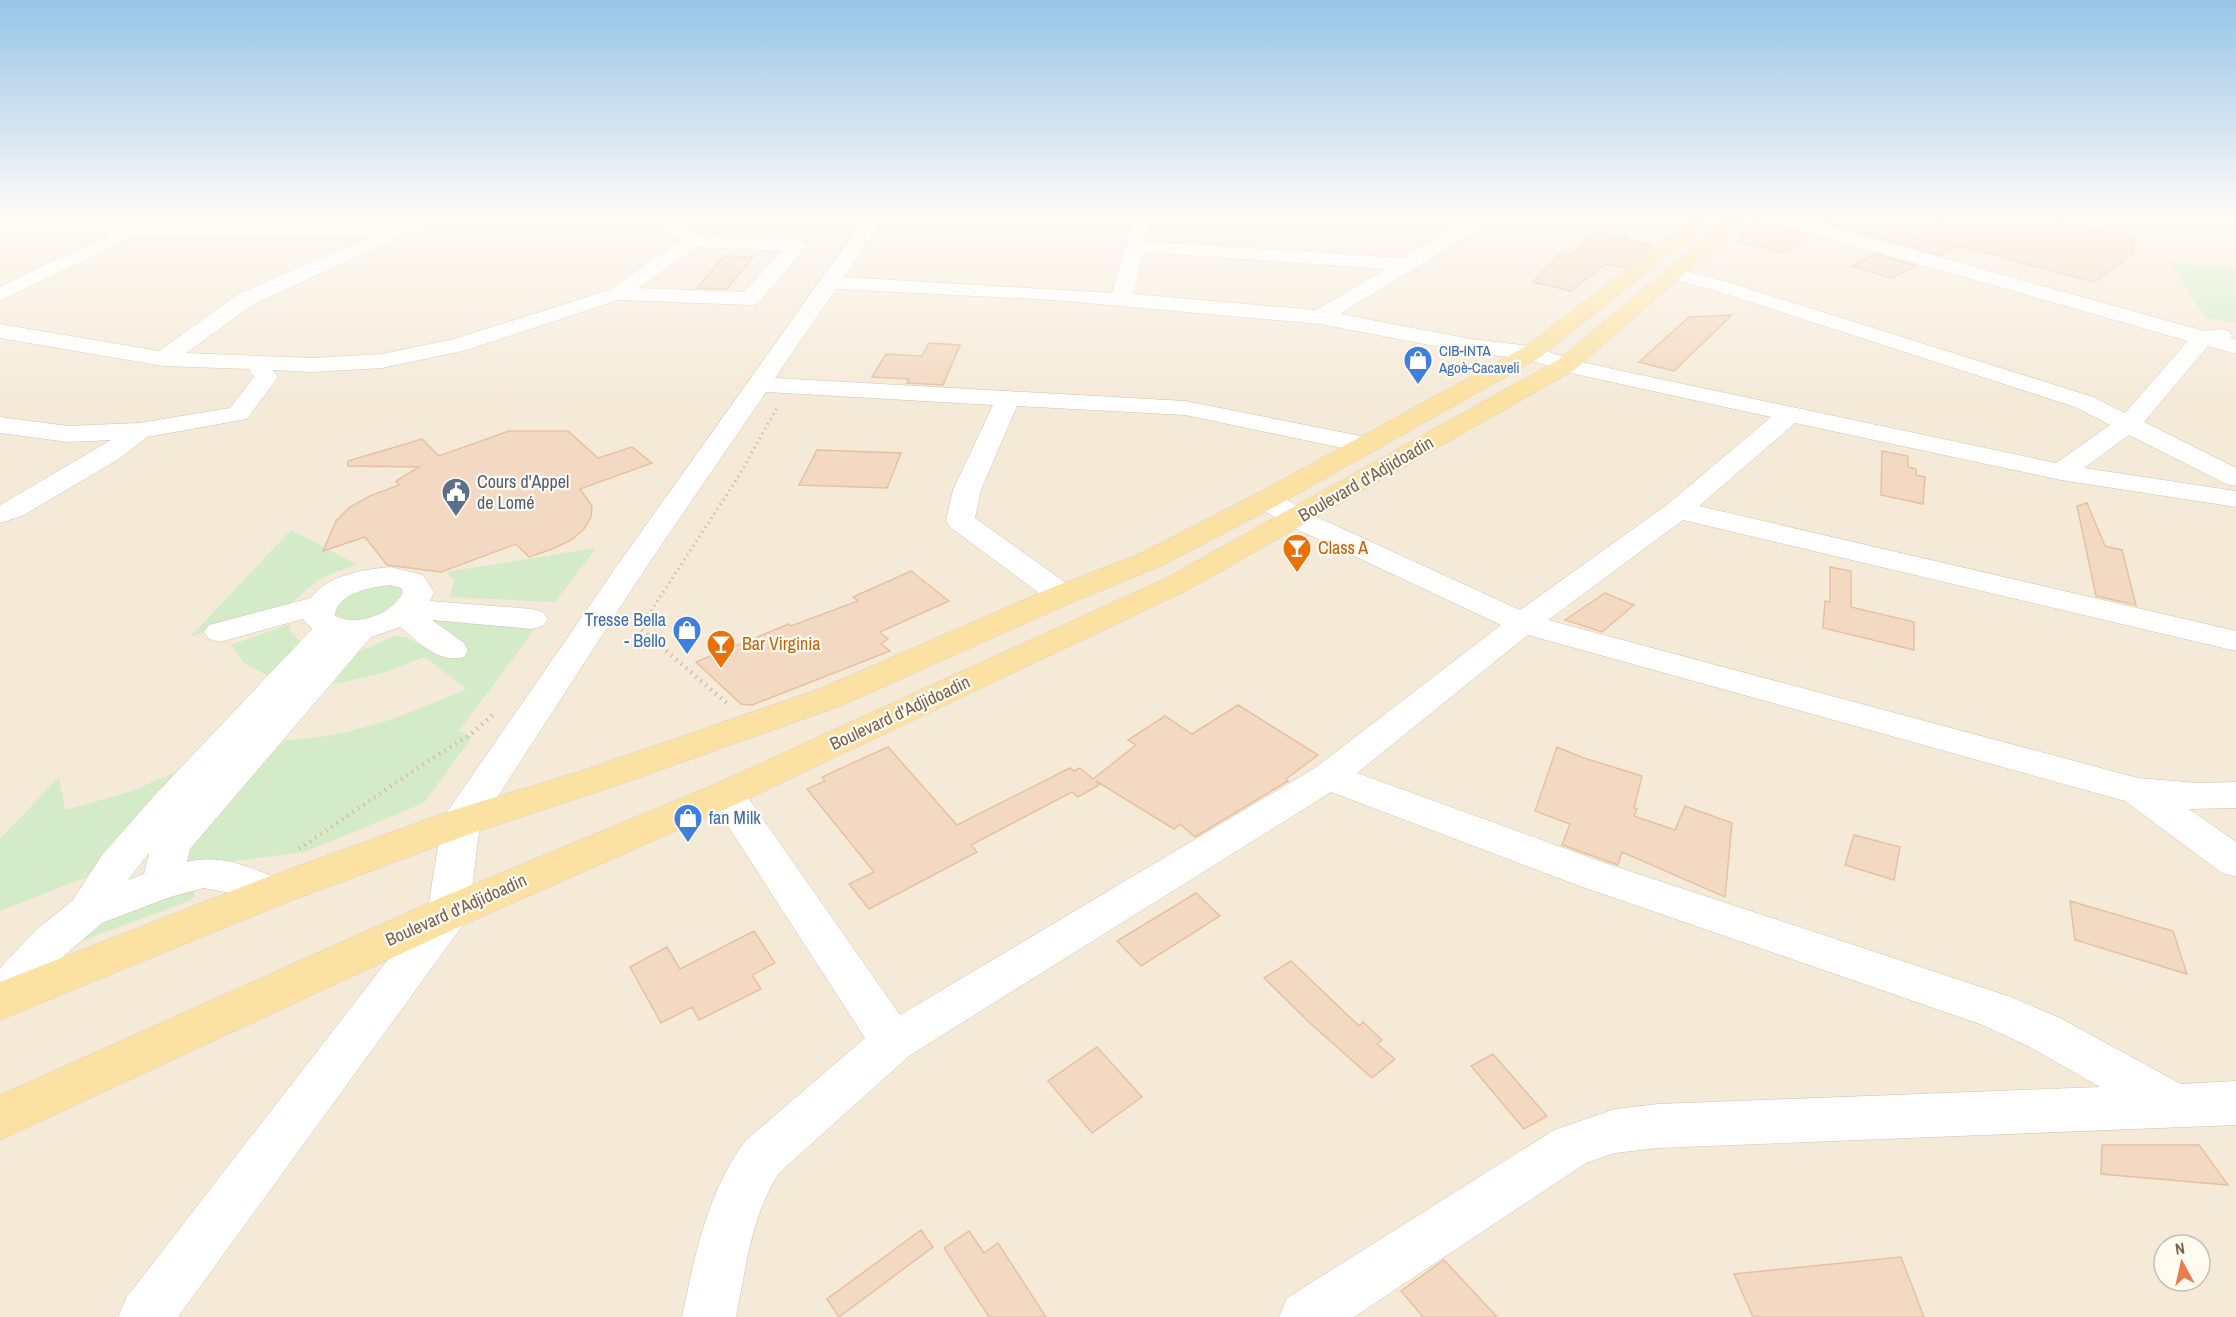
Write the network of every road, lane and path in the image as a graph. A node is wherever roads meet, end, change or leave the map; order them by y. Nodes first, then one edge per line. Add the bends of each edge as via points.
1 (42, 274) edge
2 (300, 274) edge
3 (652, 274) edge
4 (771, 274) edge
5 (835, 274) edge
6 (1128, 274) edge
7 (1389, 274) edge
8 (1633, 274) edge
9 (1674, 274) edge
10 (1676, 274) edge
11 (1977, 274) edge
12 (680, 280) dead end
13 (830, 282) junction
14 (616, 294) junction
15 (0, 295) edge
16 (664, 295) junction
17 (1121, 299) junction
18 (1320, 317) junction
19 (2236, 335) edge
20 (4, 338) edge
21 (2203, 338) junction
22 (2236, 347) edge
23 (1531, 353) junction
24 (163, 359) junction
25 (257, 364) junction
26 (1566, 365) junction
27 (759, 384) junction
28 (790, 386) junction
29 (1009, 397) junction
30 (1789, 415) junction
31 (2129, 423) junction
32 (0, 425) edge
33 (139, 431) junction
34 (1366, 445) junction
35 (2061, 472) junction
36 (2236, 478) edge
37 (2236, 499) edge
38 (1266, 500) junction
39 (1678, 510) junction
40 (0, 514) edge
41 (1296, 518) junction
42 (1062, 595) junction
43 (406, 612) junction
44 (532, 619) dead end
45 (1523, 623) junction
46 (342, 624) junction
47 (220, 632) dead end
48 (2236, 641) edge
49 (452, 650) dead end
50 (503, 703) dead end
51 (276, 708) junction
52 (752, 725) junction
53 (1328, 777) junction
54 (2138, 791) junction
55 (726, 794) junction
56 (2236, 795) edge
57 (461, 822) junction
58 (296, 850) dead end
59 (2236, 862) edge
60 (162, 884) junction
61 (271, 892) junction
62 (87, 912) junction
63 (448, 913) junction
64 (0, 999) edge
65 (893, 1042) junction
66 (2236, 1103) edge
67 (2175, 1105) junction
68 (0, 1118) edge
69 (145, 1317) edge
70 (709, 1317) edge
71 (1306, 1317) edge

1 - 15 street
2 - 24 street via 246,299
3 - 14 street
4 - 16 street via 750,298
5 - 13 street
6 - 17 street
7 - 18 street
8 - 23 main road, Boulevard d'Adjidoadin
9 - 26 main road, Boulevard d'Adjidoadin
10 - 31 street via 2084,402
11 - 21 street
12 - 16 street
13 - 17 street
13 - 27 street
14 - 16 street
14 - 25 street via 459,345 382,361
17 - 18 street
18 - 23 street via 1471,346
19 - 21 street
20 - 24 street
21 - 22 street
21 - 31 street
23 - 26 street
23 - 34 main road, Boulevard d'Adjidoadin
24 - 25 street
25 - 33 street via 266,377 238,414
26 - 30 street
26 - 41 main road, Boulevard d'Adjidoadin
27 - 28 street
27 - 57 street
28 - 29 street
28 - 52 path via 737,479 640,628
29 - 34 street via 1185,408
29 - 42 street via 967,490 960,521
30 - 35 street
30 - 39 street
31 - 35 street
31 - 36 street
32 - 33 street via 68,434
33 - 40 street via 110,453
34 - 38 main road, Boulevard d'Adjidoadin
35 - 37 street
38 - 41 street
38 - 42 main road, Boulevard d'Adjidoadin via 1150,560
39 - 45 street
39 - 48 street
41 - 45 street
41 - 55 main road, Boulevard d'Adjidoadin via 1177,584
42 - 52 main road, Boulevard d'Adjidoadin via 831,697
43 - 44 street
43 - 46 street via 382,624
43 - 46 street via 418,599 417,585 412,580 378,577 338,590
43 - 49 street
45 - 53 street
45 - 54 street
46 - 47 street
46 - 51 street
50 - 58 path via 482,729
51 - 60 street via 171,844
51 - 62 street via 166,807 116,866
52 - 57 main road, Boulevard d'Adjidoadin
53 - 65 street
53 - 67 street via 1591,874 1995,1010 2044,1032
54 - 56 street
54 - 59 street
55 - 63 main road, Boulevard d'Adjidoadin
55 - 65 street
57 - 61 main road, Boulevard d'Adjidoadin
57 - 63 street
60 - 61 street via 204,873 235,878
60 - 62 street
61 - 64 main road, Boulevard d'Adjidoadin
62 - 64 street via 51,942
63 - 68 main road, Boulevard d'Adjidoadin
63 - 69 street
65 - 70 street via 762,1156 748,1173 729,1225
66 - 67 street
67 - 71 street via 1658,1126 1615,1131 1571,1146

